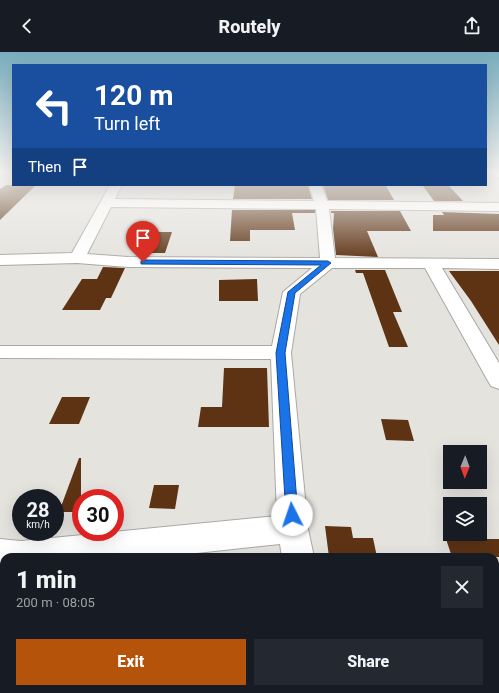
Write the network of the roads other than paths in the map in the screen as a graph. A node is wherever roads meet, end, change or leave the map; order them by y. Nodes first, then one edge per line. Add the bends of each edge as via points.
1 (105, 203) joint
2 (321, 203) edge
3 (322, 206) junction
4 (499, 207) edge
5 (76, 258) junction
6 (8, 261) edge
7 (328, 263) junction
8 (431, 264) junction
9 (499, 264) edge
10 (0, 277) edge
11 (0, 352) edge
12 (281, 353) junction
13 (499, 381) edge
14 (295, 543) edge
15 (84, 553) edge

1 - 3 street
1 - 5 street
2 - 3 street
3 - 4 street
3 - 7 street
5 - 6 street
5 - 7 street via 128,262
6 - 10 street
7 - 8 street
7 - 12 street via 292,292
8 - 9 street
8 - 13 street
11 - 12 street
12 - 14 street
14 - 15 street

